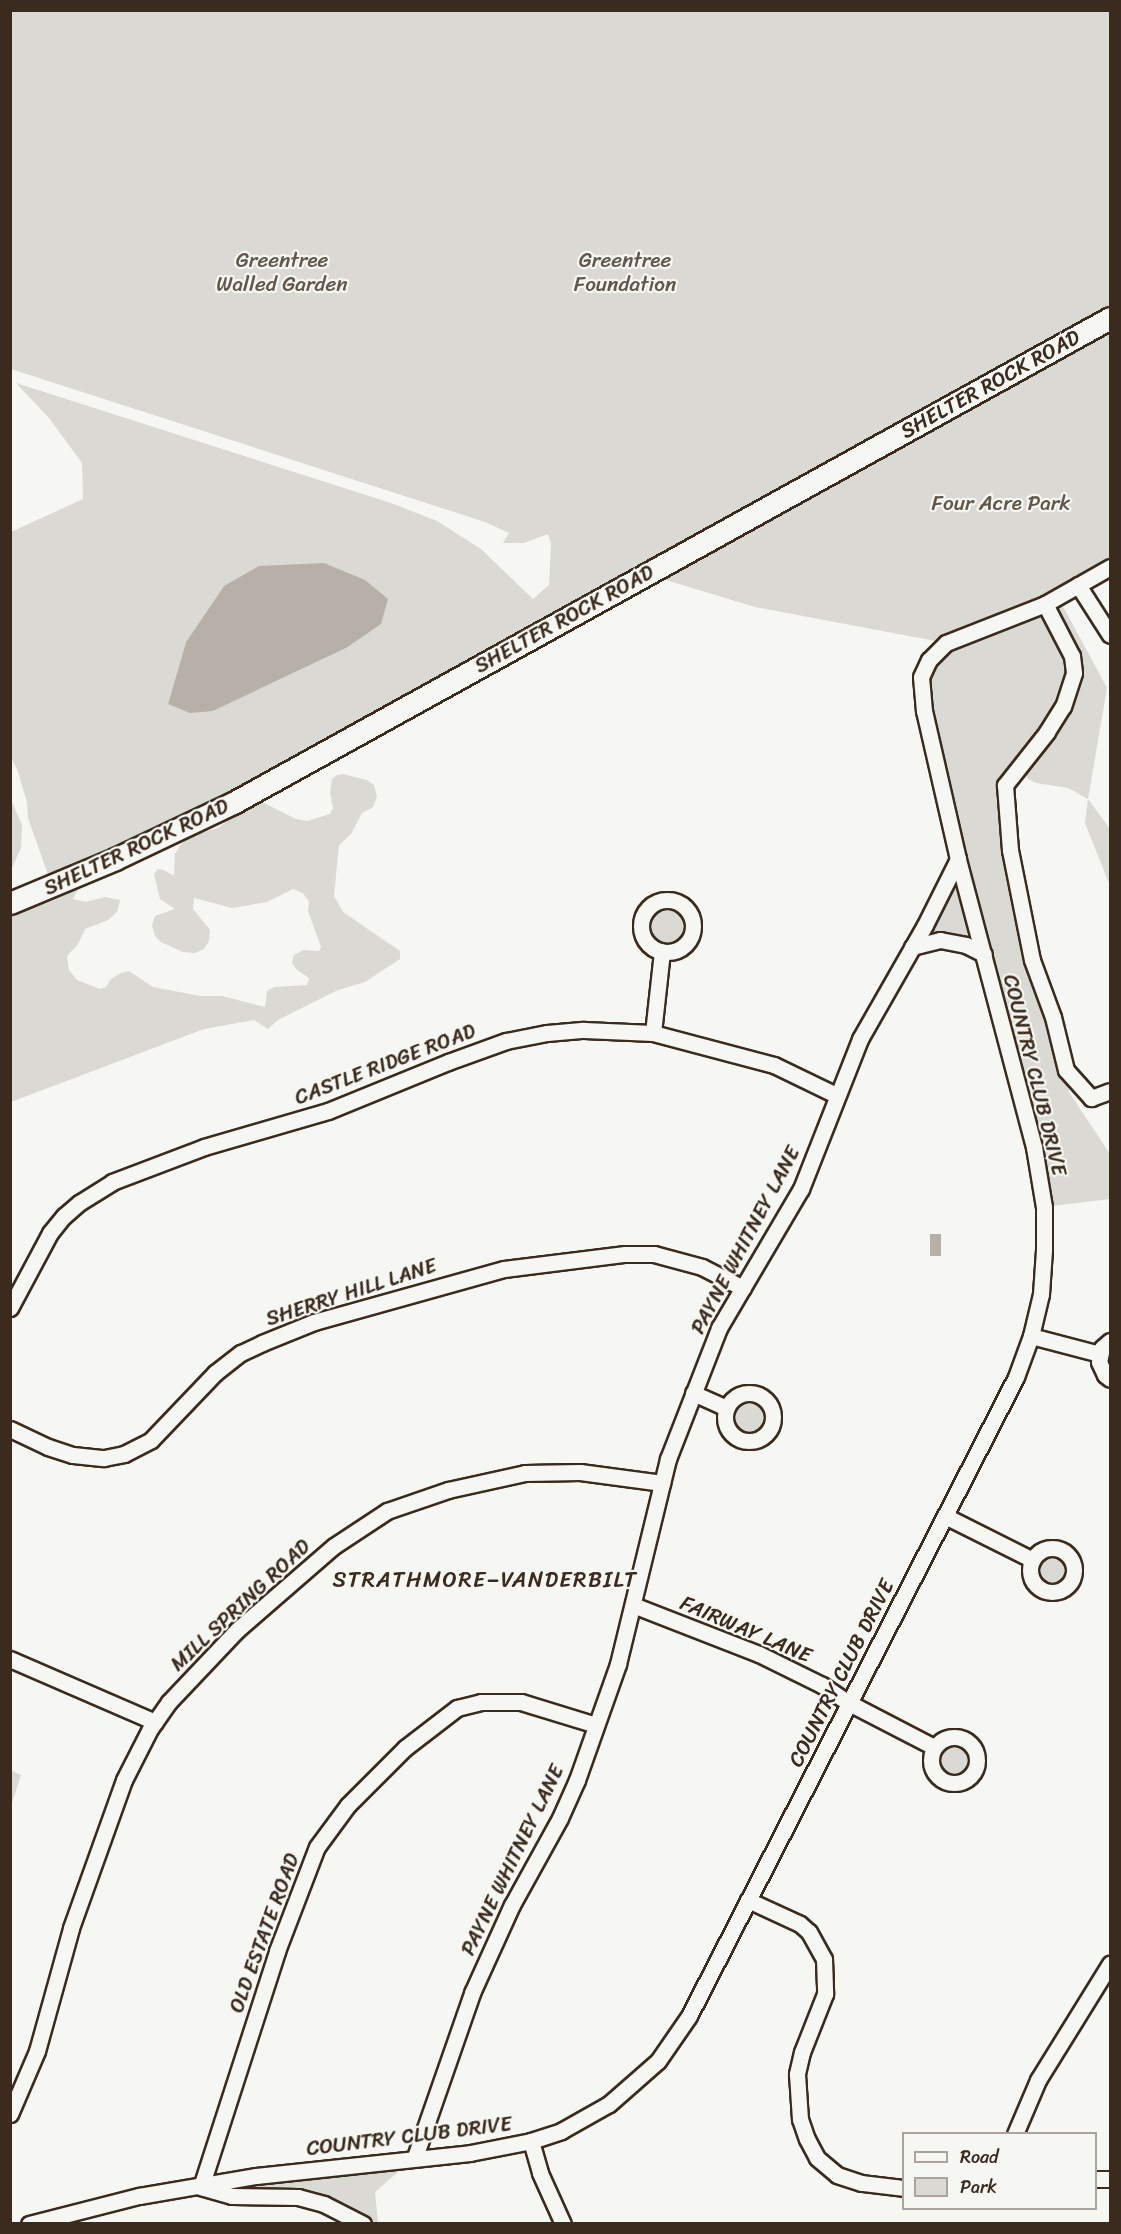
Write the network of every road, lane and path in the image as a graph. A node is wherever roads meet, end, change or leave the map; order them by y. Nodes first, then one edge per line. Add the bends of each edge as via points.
1 (1110, 318) edge
2 (1110, 567) edge
3 (1078, 585) junction
4 (1045, 604) junction
5 (1110, 635) edge
6 (958, 859) junction
7 (10, 903) edge
8 (912, 947) junction
9 (662, 951) dead end
10 (984, 954) junction
11 (653, 1033) junction
12 (1110, 1092) edge
13 (836, 1095) junction
14 (743, 1288) junction
15 (10, 1308) edge
16 (1031, 1336) junction
17 (1110, 1341) edge
18 (1100, 1354) junction
19 (1110, 1379) edge
20 (693, 1393) junction
21 (727, 1408) dead end
22 (10, 1428) edge
23 (662, 1483) junction
24 (945, 1516) junction
25 (1033, 1560) dead end
26 (633, 1605) junction
27 (10, 1659) edge
28 (849, 1703) junction
29 (154, 1722) junction
30 (596, 1725) junction
31 (934, 1748) dead end
32 (748, 1900) junction
33 (1110, 1964) edge
34 (10, 2114) edge
35 (1015, 2132) edge
36 (531, 2141) junction
37 (415, 2157) junction
38 (201, 2187) junction
39 (902, 2188) edge
40 (29, 2223) edge
41 (363, 2223) edge
42 (563, 2223) edge

1 - 7 main road, SHELTER ROCK ROAD via 233,803
2 - 3 street
3 - 4 street
3 - 5 street
4 - 6 street, COUNTRY CLUB DRIVE via 946,643 924,669 920,685
4 - 12 street via 1072,656 1074,673 1063,706 1047,732 1005,785 1010,850 1032,960 1053,1017 1066,1070 1091,1098
6 - 8 street, PAYNE WHITNEY LANE
6 - 10 street, COUNTRY CLUB DRIVE
8 - 10 street via 940,940 966,945
8 - 13 street, PAYNE WHITNEY LANE via 870,1018
9 - 11 street
10 - 16 street, COUNTRY CLUB DRIVE via 1034,1147 1043,1199 1043,1272
11 - 13 street, CASTLE RIDGE ROAD via 774,1065
11 - 15 street, CASTLE RIDGE ROAD via 584,1030 506,1041 328,1111 204,1147 112,1182 79,1203 50,1233
13 - 14 street, PAYNE WHITNEY LANE via 801,1189
14 - 20 street, PAYNE WHITNEY LANE via 724,1317
14 - 22 street, SHERRY HILL LANE via 702,1267 654,1254 504,1269 314,1322 241,1353 215,1373 152,1440 124,1454 104,1458 73,1455
16 - 18 street
16 - 24 street, COUNTRY CLUB DRIVE via 1016,1377
17 - 18 street
18 - 19 street via 1101,1369
20 - 21 street
20 - 23 street, PAYNE WHITNEY LANE
23 - 26 street, PAYNE WHITNEY LANE
23 - 29 street, MILL SPRING ROAD via 580,1472 525,1473 448,1490 387,1511 334,1546 237,1630 189,1678
24 - 25 street
24 - 28 street, COUNTRY CLUB DRIVE
26 - 28 street, FAIRWAY LANE via 759,1654
26 - 30 street, PAYNE WHITNEY LANE via 618,1664
27 - 29 street
28 - 31 street, FAIRWAY LANE
28 - 32 street, COUNTRY CLUB DRIVE
29 - 34 street, MILL SPRING ROAD via 116,1801 71,1928 37,2051
30 - 37 street, PAYNE WHITNEY LANE via 560,1818 512,1905 472,1993
30 - 38 street, OLD ESTATE ROAD via 521,1702 462,1706 405,1748 337,1816 317,1847 297,1893
32 - 36 street, COUNTRY CLUB DRIVE via 689,2016 658,2061 609,2103 561,2131
32 - 39 street via 800,1924 824,1959 825,1994 797,2074 800,2119 807,2139 818,2158 837,2175
33 - 35 street via 1038,2080
36 - 37 street, COUNTRY CLUB DRIVE via 470,2153
36 - 42 street via 540,2173
37 - 38 street, COUNTRY CLUB DRIVE via 256,2176
38 - 40 street, COUNTRY CLUB DRIVE via 140,2196
38 - 41 street via 232,2196 298,2197 324,2204

